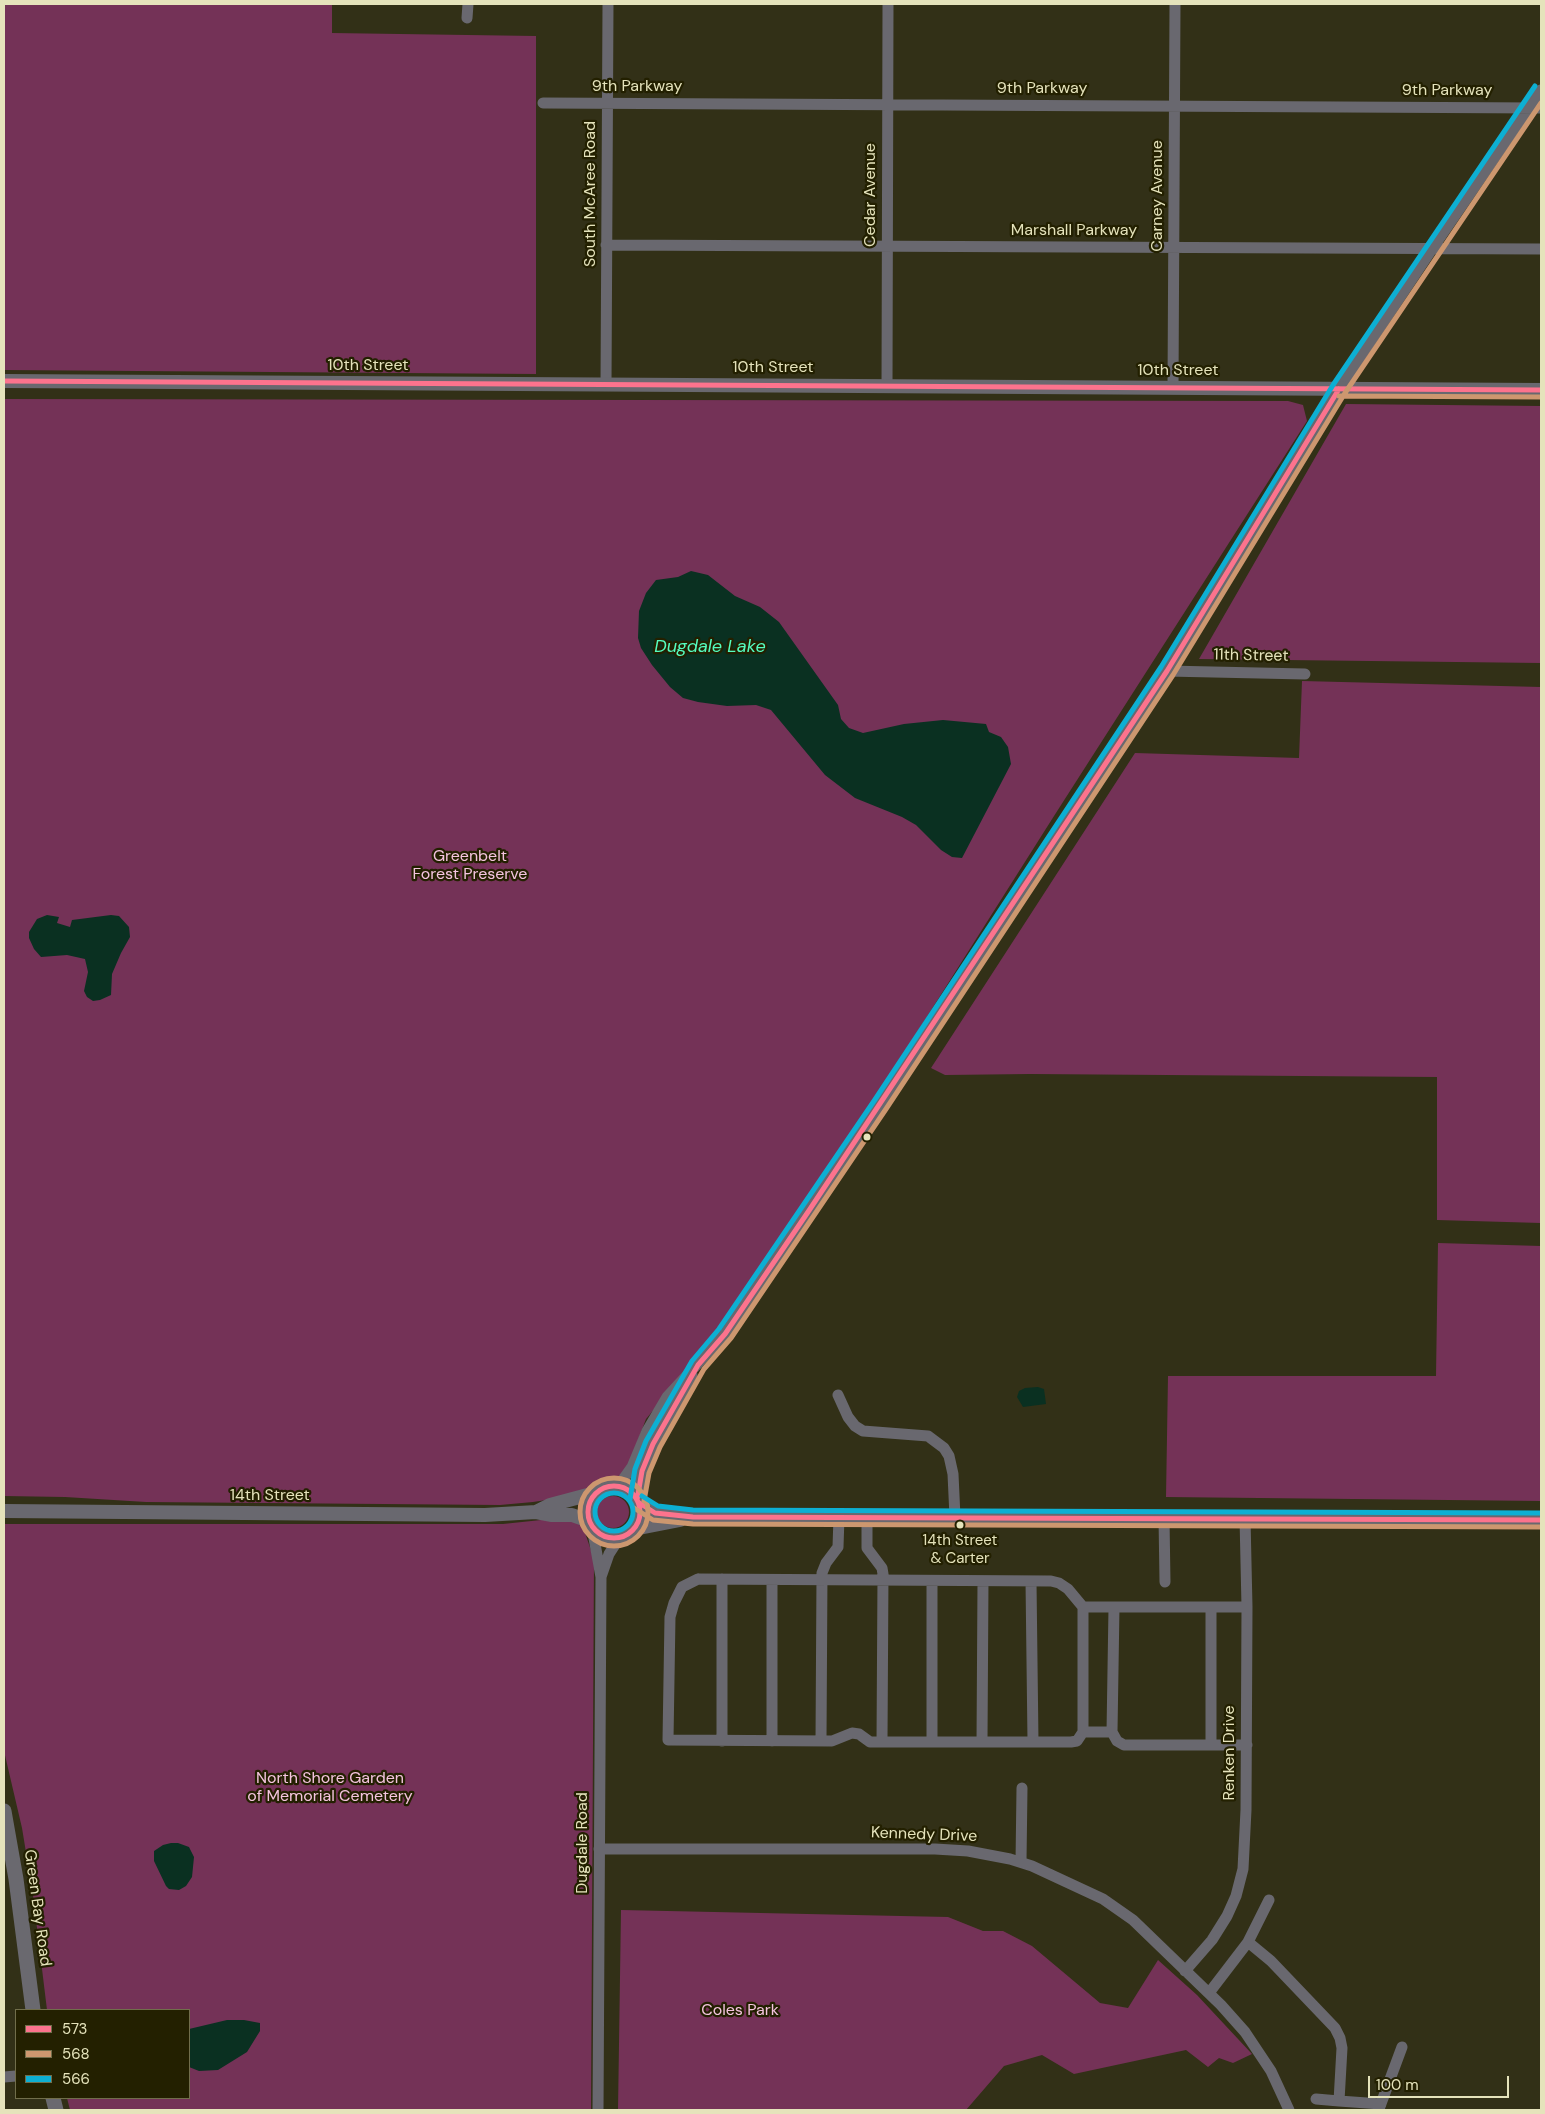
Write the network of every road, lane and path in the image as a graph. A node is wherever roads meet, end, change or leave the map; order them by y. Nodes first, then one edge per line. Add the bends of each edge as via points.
1 (468, 4) edge
2 (608, 4) edge
3 (888, 4) edge
4 (1175, 4) edge
5 (468, 18) dead end
6 (1541, 90) edge
7 (543, 103) dead end
8 (607, 103) junction
9 (888, 105) junction
10 (1175, 106) junction
11 (1529, 108) junction
12 (1541, 108) edge
13 (606, 245) junction
14 (888, 246) junction
15 (1174, 248) junction
16 (1432, 249) junction
17 (1541, 249) edge
18 (4, 381) edge
19 (606, 384) junction
20 (887, 386) junction
21 (1173, 388) junction
22 (1339, 389) junction
23 (1541, 390) edge
24 (1167, 671) junction
25 (1305, 674) dead end
26 (698, 1365) junction
27 (838, 1395) dead end
28 (614, 1486) junction
29 (595, 1493) junction
30 (638, 1501) junction
31 (4, 1511) edge
32 (536, 1512) junction
33 (839, 1516) junction
34 (693, 1517) junction
35 (867, 1517) junction
36 (955, 1517) junction
37 (1164, 1518) junction
38 (1245, 1518) junction
39 (1541, 1520) edge
40 (590, 1524) junction
41 (634, 1529) junction
42 (620, 1538) junction
43 (601, 1577) junction
44 (722, 1579) junction
45 (772, 1580) junction
46 (822, 1580) junction
47 (883, 1581) junction
48 (932, 1581) junction
49 (983, 1581) junction
50 (1031, 1581) junction
51 (1165, 1582) dead end
52 (1083, 1607) junction
53 (1114, 1607) junction
54 (1211, 1607) junction
55 (1247, 1607) junction
56 (1083, 1732) junction
57 (1112, 1732) junction
58 (722, 1741) junction
59 (772, 1741) junction
60 (821, 1741) junction
61 (882, 1742) junction
62 (932, 1742) junction
63 (982, 1742) junction
64 (1033, 1742) junction
65 (1211, 1745) junction
66 (1247, 1745) junction
67 (1022, 1788) dead end
68 (4, 1811) edge
69 (599, 1849) junction
70 (1021, 1862) junction
71 (1269, 1900) dead end
72 (1248, 1942) junction
73 (1185, 1971) junction
74 (1209, 1993) junction
75 (33, 2009) edge
76 (1402, 2047) dead end
77 (1316, 2100) dead end
78 (1339, 2101) junction
79 (1379, 2107) edge
80 (598, 2110) edge
81 (1289, 2110) edge

1 - 5 street
2 - 8 street, South McAree Road
3 - 9 street, Cedar Avenue
4 - 10 street, Carney Avenue
6 - 11 street
7 - 8 street, 9th Parkway
8 - 9 street, 9th Parkway
8 - 13 street, South McAree Road
9 - 10 street, 9th Parkway
9 - 14 street, Cedar Avenue
10 - 11 street, 9th Parkway
10 - 15 street, Carney Avenue
11 - 12 street, 9th Parkway
11 - 16 street
13 - 14 street, Marshall Parkway
13 - 19 street, South McAree Road
14 - 15 street, Marshall Parkway
14 - 20 street, Cedar Avenue
15 - 16 street, Marshall Parkway
15 - 21 street, Carney Avenue
16 - 17 street, Marshall Parkway
16 - 22 street
18 - 19 street, 10th Street
19 - 20 street, 10th Street
20 - 21 street, 10th Street
21 - 22 street, 10th Street
22 - 23 street, 10th Street
22 - 24 street
24 - 25 street, 11th Street
24 - 26 street via 863,1130 725,1334
26 - 28 street via 667,1398 647,1431 632,1468
26 - 30 street via 653,1444 642,1471
27 - 36 street via 848,1417 863,1431 928,1436 944,1448 953,1474
28 - 29 street
28 - 30 street via 628,1490
29 - 32 street, 14th Street
29 - 40 street via 588,1506
30 - 34 street via 655,1513
30 - 41 street via 640,1516
31 - 32 street, 14th Street via 476,1515
32 - 40 street, 14th Street via 572,1515
33 - 34 street
33 - 35 street
33 - 46 street via 838,1547 826,1563
34 - 41 street
35 - 36 street
35 - 47 street via 867,1548 882,1568
36 - 37 street
37 - 38 street
37 - 51 street
38 - 39 street
38 - 55 street, Renken Drive
40 - 42 street via 604,1536
40 - 43 street
41 - 42 street
42 - 43 street via 608,1554
43 - 69 street, Dugdale Road
44 - 45 street
44 - 58 street
44 - 58 street via 690,1582 682,1587 674,1603 669,1630 668,1740
45 - 46 street
45 - 59 street
46 - 47 street
46 - 60 street
47 - 48 street
47 - 61 street
48 - 49 street
48 - 62 street
49 - 50 street
49 - 63 street
50 - 52 street via 1059,1583
50 - 64 street
52 - 53 street
52 - 56 street
53 - 54 street
53 - 57 street
54 - 55 street
54 - 65 street
55 - 66 street, Renken Drive
56 - 57 street
56 - 64 street via 1077,1741
57 - 65 street via 1124,1745
58 - 59 street
59 - 60 street
60 - 61 street via 837,1740 852,1733 870,1742
61 - 62 street
62 - 63 street
63 - 64 street
65 - 66 street
66 - 73 street, Renken Drive via 1246,1846 1236,1896 1212,1940
67 - 70 street
68 - 75 main road, Green Bay Road
69 - 70 street, Kennedy Drive via 935,1849 968,1851
69 - 80 street, Dugdale Road
70 - 73 street, Kennedy Drive via 1103,1899 1133,1920
71 - 72 street
72 - 74 street
72 - 78 street via 1271,1961 1335,2028 1342,2048
73 - 74 street, Kennedy Drive
74 - 81 street, Kennedy Drive via 1245,2032 1271,2071
76 - 79 street
77 - 78 street
78 - 79 street

